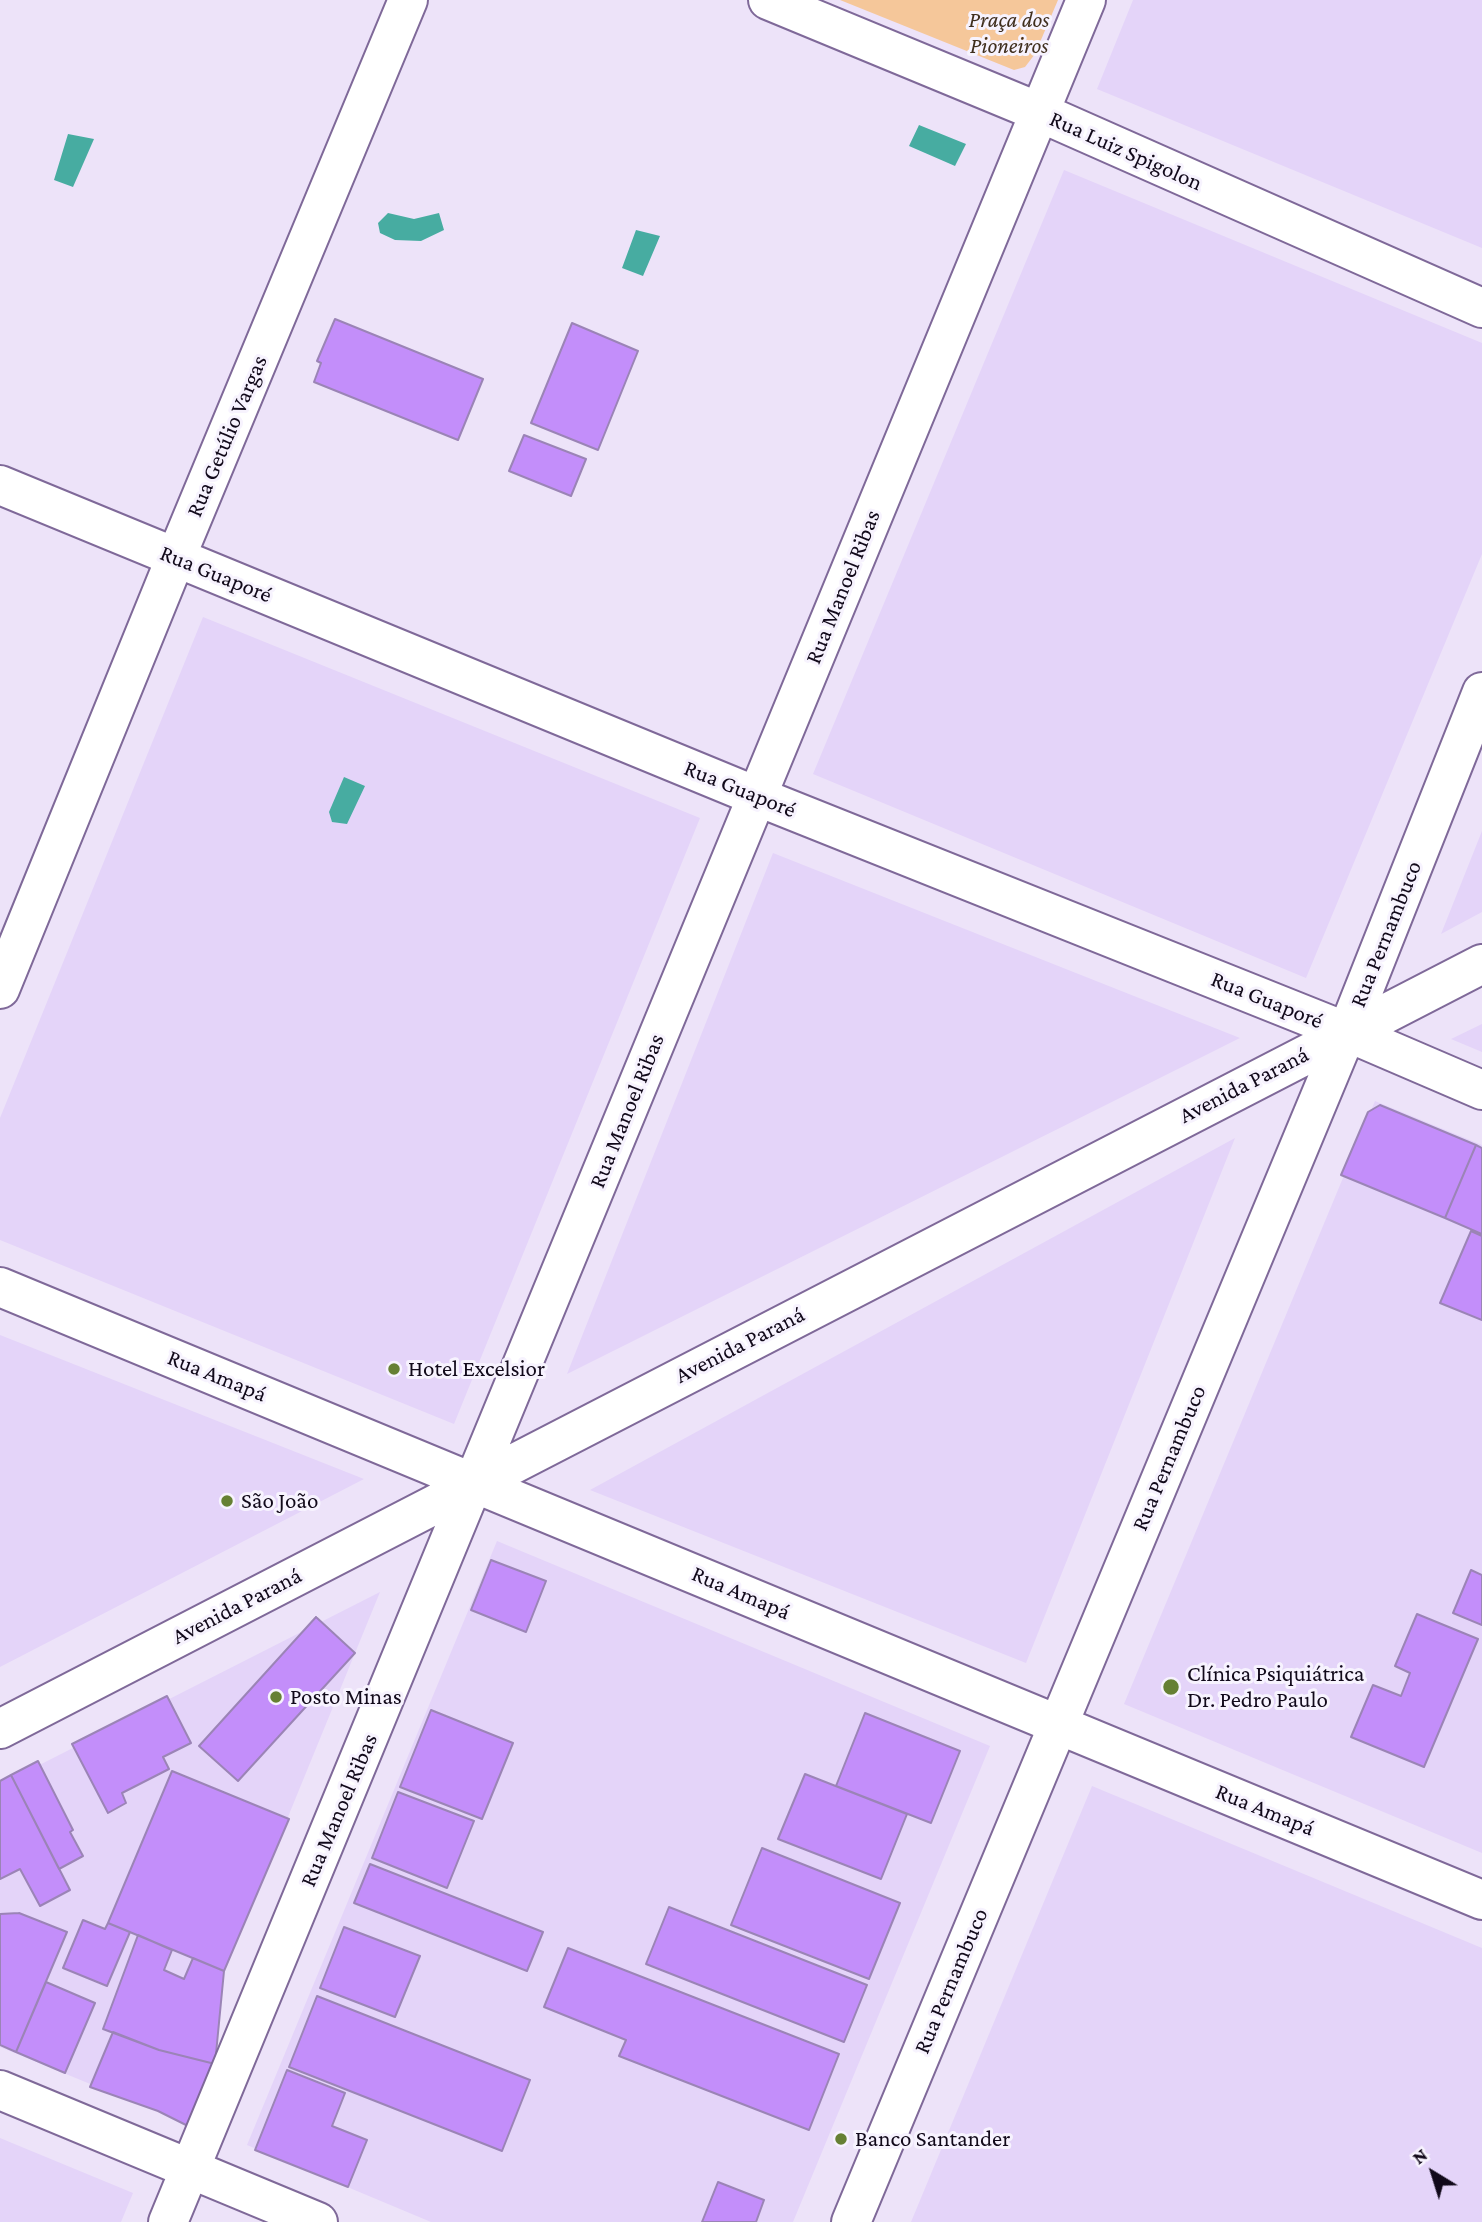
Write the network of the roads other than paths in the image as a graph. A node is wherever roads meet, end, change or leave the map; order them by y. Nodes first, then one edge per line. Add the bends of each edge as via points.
1 (408, 0) edge
2 (768, 0) edge
3 (1086, 0) edge
4 (1039, 112) junction
5 (1482, 308) edge
6 (0, 485) edge
7 (176, 557) junction
8 (1482, 692) edge
9 (756, 796) junction
10 (1482, 964) edge
11 (0, 989) edge
12 (1347, 1032) junction
13 (1482, 1090) edge
14 (0, 1287) edge
15 (475, 1482) junction
16 (1057, 1725) junction
17 (0, 1729) edge
18 (1482, 1900) edge
19 (0, 2090) edge
20 (190, 2170) junction
21 (168, 2222) edge
22 (318, 2222) edge
23 (851, 2222) edge

1 - 7 street, Rua Getúlio Vargas
2 - 4 street, Rua Luiz Spigolon
3 - 4 street, Rua Manoel Ribas
4 - 5 street, Rua Luiz Spigolon
4 - 9 street, Rua Manoel Ribas
6 - 7 street, Rua Guaporé
7 - 9 street, Rua Guaporé
7 - 11 street, Rua Getúlio Vargas
8 - 12 street, Rua Pernambuco
9 - 12 street, Rua Guaporé
9 - 15 street, Rua Manoel Ribas
10 - 12 street, Avenida Paraná
12 - 13 street, Rua Guaporé
12 - 15 street, Avenida Paraná
12 - 16 street, Rua Pernambuco
14 - 15 street, Rua Amapá
15 - 16 street, Rua Amapá
15 - 17 street, Avenida Paraná
15 - 20 street, Rua Manoel Ribas
16 - 18 street, Rua Amapá
16 - 23 street, Rua Pernambuco
19 - 20 street
20 - 21 street, Rua Manoel Ribas
20 - 22 street

